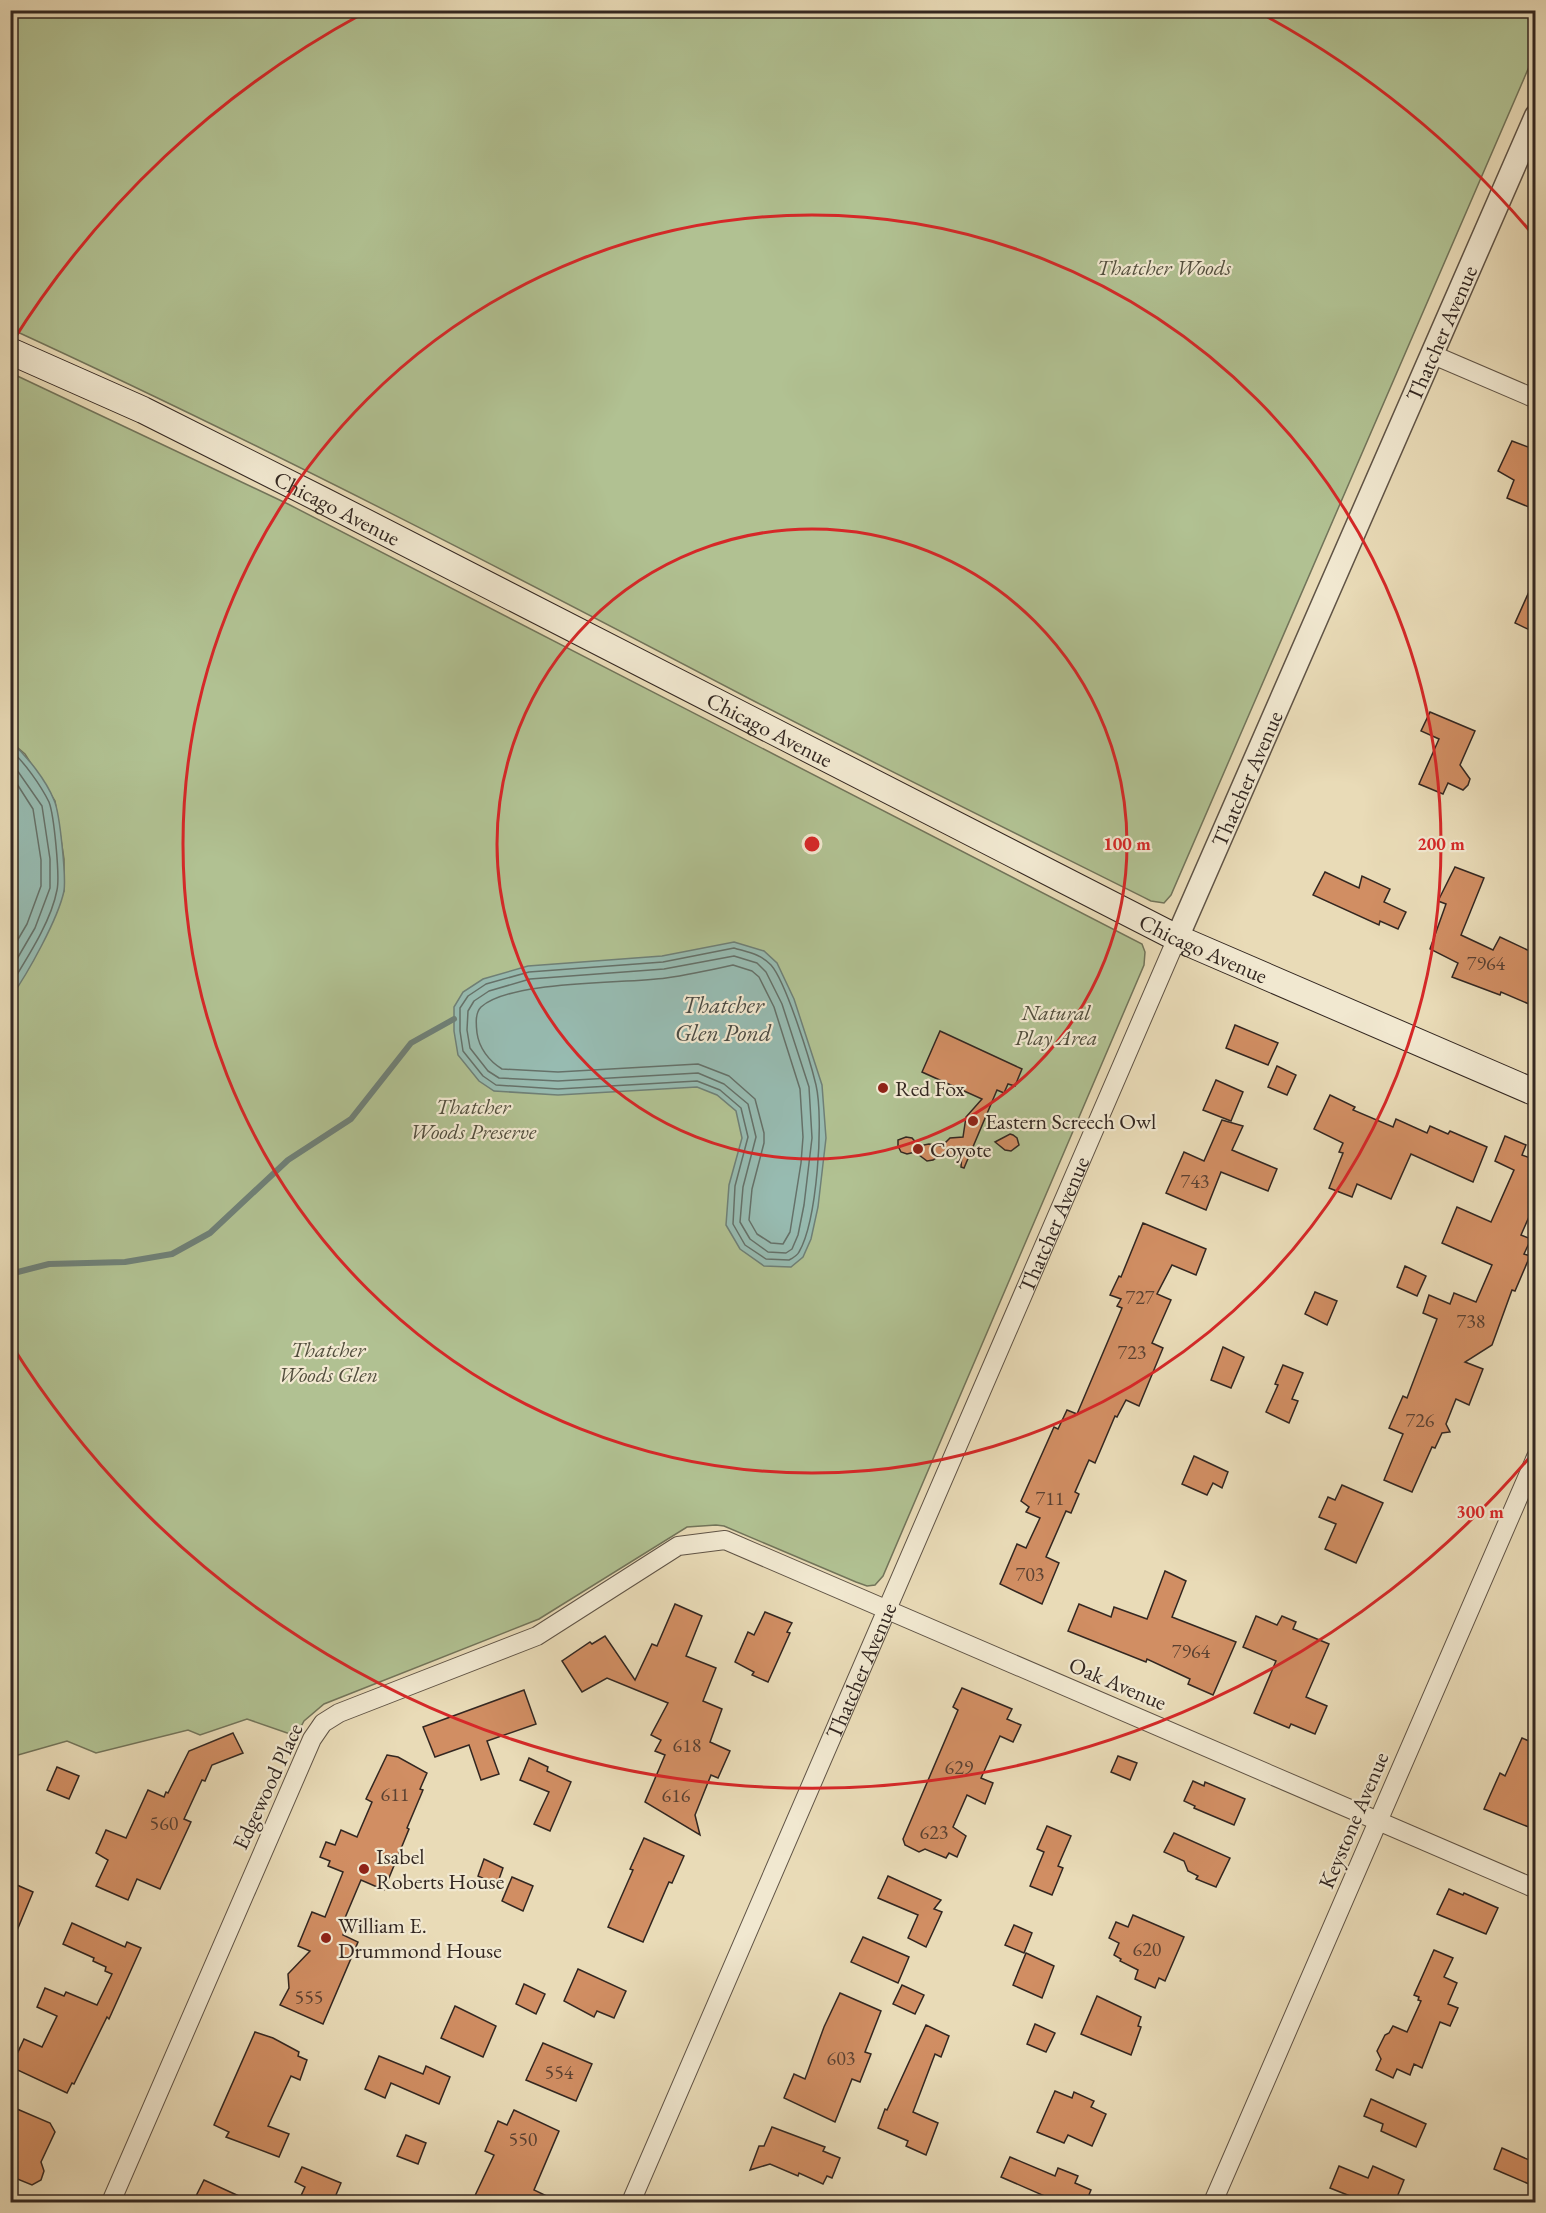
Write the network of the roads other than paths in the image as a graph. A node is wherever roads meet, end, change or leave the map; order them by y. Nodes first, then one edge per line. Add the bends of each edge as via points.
1 (1536, 116) edge
2 (10, 351) edge
3 (1431, 354) junction
4 (1536, 399) edge
5 (1177, 938) junction
6 (1536, 1093) edge
7 (1536, 1457) edge
8 (678, 1546) joint
9 (887, 1611) junction
10 (1378, 1821) junction
11 (1536, 1889) edge
12 (111, 2202) edge
13 (631, 2202) edge
14 (1213, 2202) edge

1 - 3 street, Thatcher Avenue
2 - 5 main road, Chicago Avenue via 143,410 303,490
3 - 4 street
3 - 5 street, Thatcher Avenue
5 - 6 main road, Chicago Avenue
5 - 9 street, Thatcher Avenue
7 - 10 street, Keystone Avenue
8 - 9 street, Oak Avenue via 724,1540
8 - 12 street, Edgewood Place via 537,1636 339,1713 323,1723 312,1739
9 - 10 street, Oak Avenue
9 - 13 street, Thatcher Avenue
10 - 11 street, Oak Avenue
10 - 14 street, Keystone Avenue

